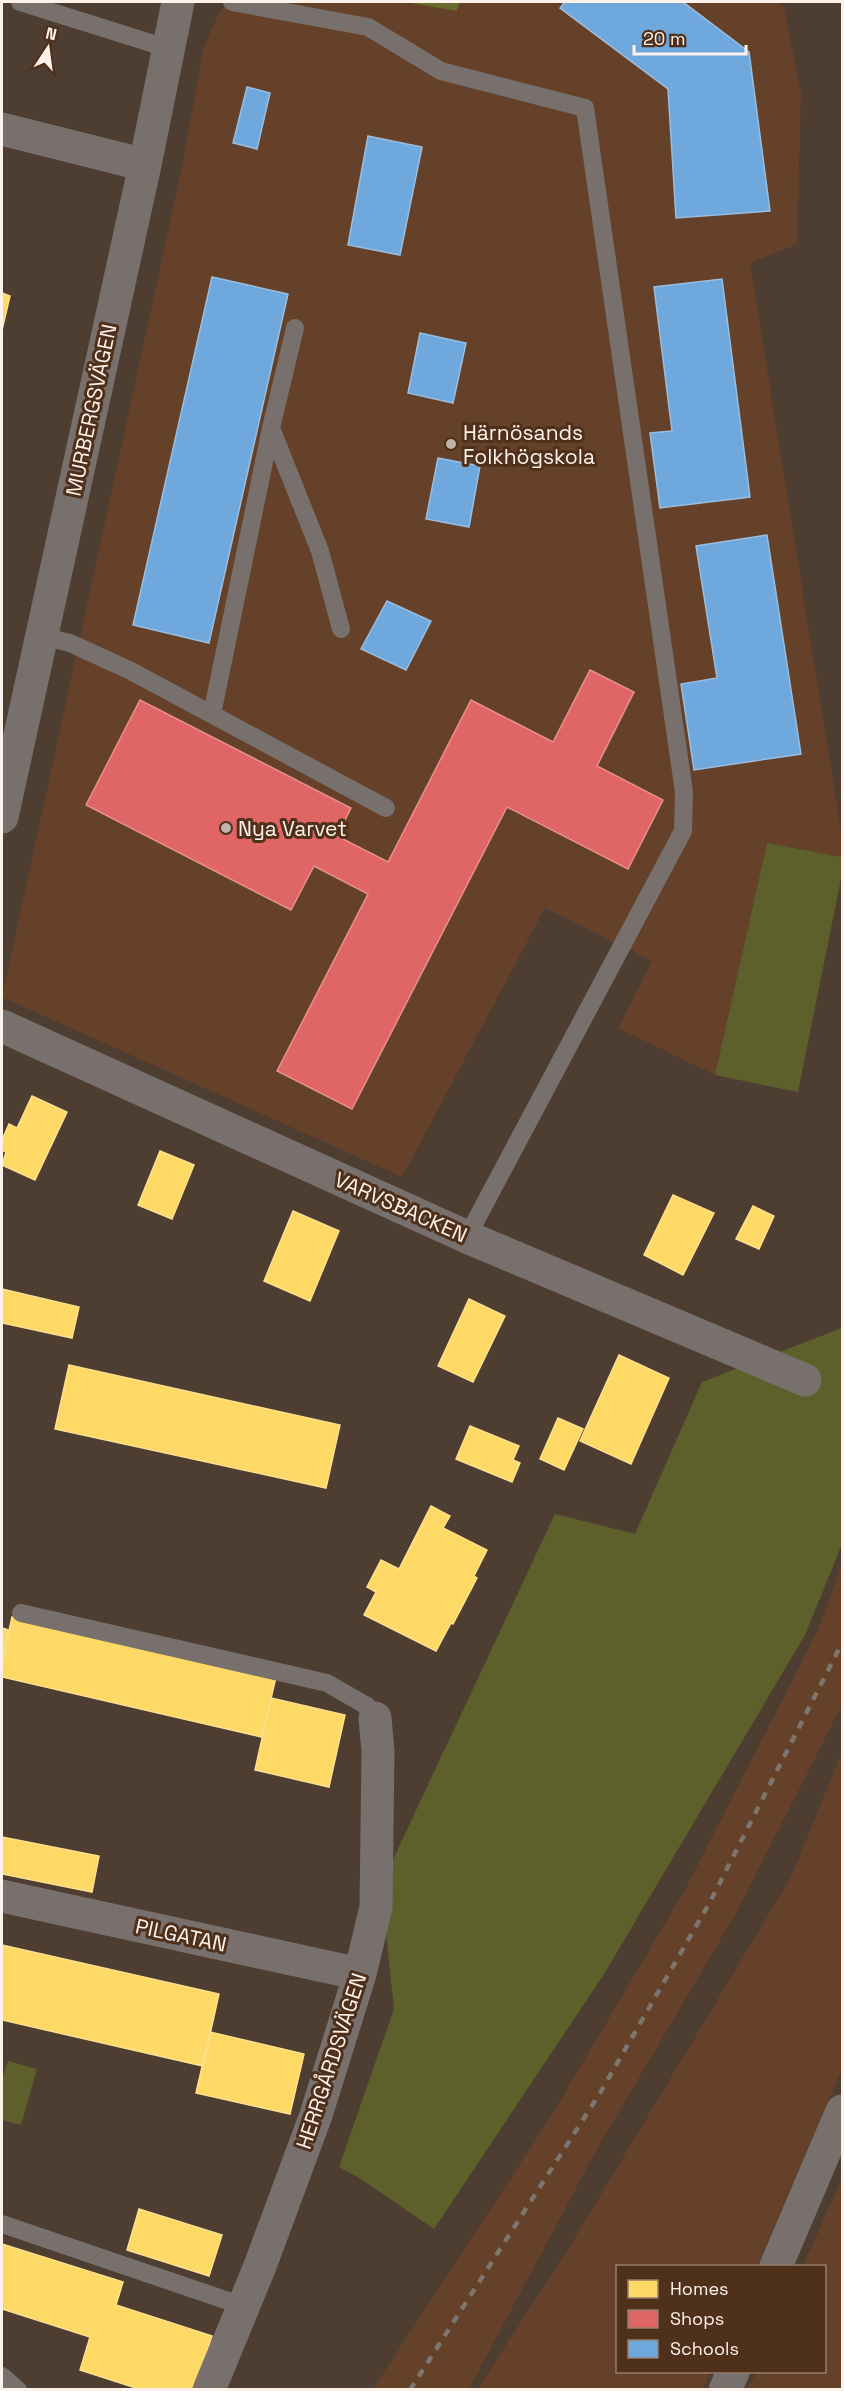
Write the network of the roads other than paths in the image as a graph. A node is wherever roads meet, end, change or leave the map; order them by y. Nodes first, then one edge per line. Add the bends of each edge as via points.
1 (20, 2) edge
2 (178, 2) edge
3 (232, 2) edge
4 (170, 49) junction
5 (2, 129) edge
6 (146, 165) junction
7 (295, 328) dead end
8 (270, 428) junction
9 (341, 629) dead end
10 (41, 636) junction
11 (212, 714) junction
12 (6, 777) edge
13 (386, 808) dead end
14 (2, 817) edge
15 (2, 1026) edge
16 (467, 1237) junction
17 (805, 1380) dead end
18 (21, 1613) dead end
19 (375, 1718) joint
20 (2, 1896) edge
21 (360, 1974) junction
22 (843, 2111) edge
23 (2, 2224) edge
24 (776, 2265) edge
25 (243, 2306) junction
26 (733, 2373) edge
27 (2, 2376) edge
28 (18, 2390) edge
29 (209, 2390) edge
30 (725, 2390) edge

1 - 4 lane
2 - 4 street, MURBERGSVÄGEN
3 - 16 lane via 368,27 441,71 585,108 684,792 683,831
4 - 6 street, MURBERGSVÄGEN
5 - 6 street
6 - 10 street, MURBERGSVÄGEN
7 - 8 lane
8 - 9 lane via 320,551
8 - 11 lane
10 - 11 lane via 70,644 131,671
10 - 12 street, MURBERGSVÄGEN
11 - 13 lane
12 - 14 street, MURBERGSVÄGEN
15 - 16 street, VARVSBACKEN
16 - 17 street, VARVSBACKEN
18 - 19 lane via 327,1683 367,1706
19 - 21 street, HERRGÅRDSVÄGEN via 376,1907
20 - 21 street, PILGATAN
21 - 25 street, HERRGÅRDSVÄGEN via 316,2115
22 - 24 street
23 - 25 lane
25 - 29 street, HERRGÅRDSVÄGEN
26 - 30 street
27 - 28 lane

